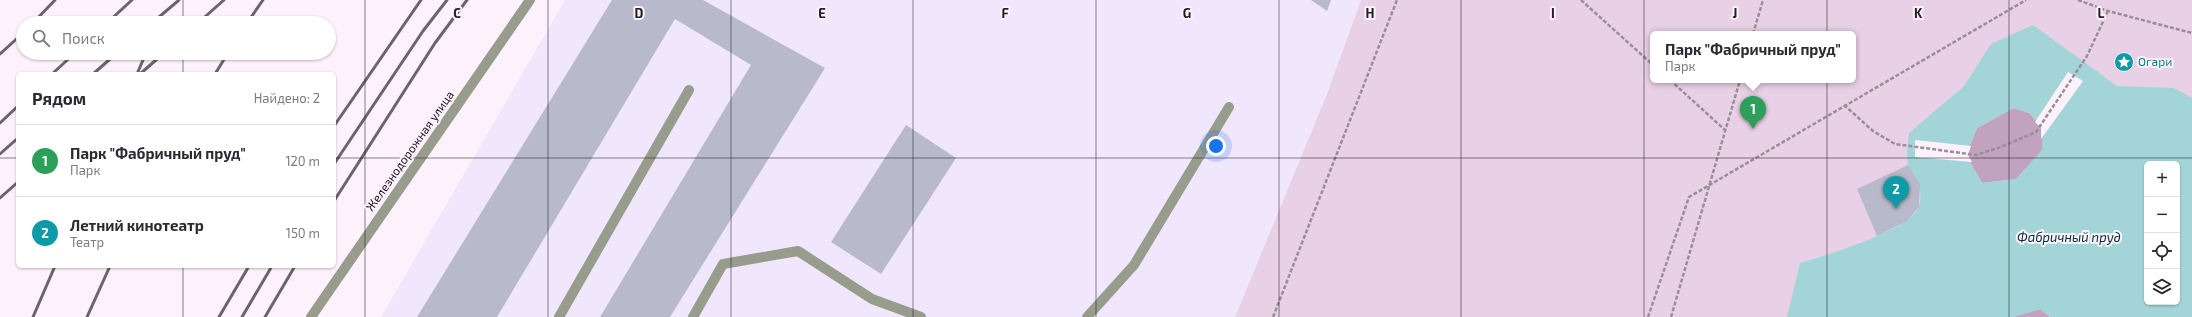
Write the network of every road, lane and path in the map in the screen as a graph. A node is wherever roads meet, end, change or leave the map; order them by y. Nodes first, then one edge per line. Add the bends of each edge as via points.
1 (530, 0) edge
2 (1397, 0) edge
3 (1581, 0) edge
4 (1763, 0) edge
5 (2026, 0) edge
6 (2078, 0) edge
7 (2108, 11) junction
8 (1754, 31) edge
9 (2192, 33) edge
10 (1650, 62) edge
11 (1673, 83) edge
12 (1739, 83) edge
13 (689, 90) dead end
14 (1844, 104) junction
15 (1229, 107) dead end
16 (1725, 130) junction
17 (1710, 183) junction
18 (311, 317) edge
19 (559, 317) edge
20 (693, 317) edge
21 (920, 317) edge
22 (1087, 317) edge
23 (1273, 317) edge
24 (1648, 317) edge
25 (1671, 317) edge

1 - 18 street, Железнодорожная улица
2 - 23 path
3 - 10 path
4 - 8 path
5 - 14 path
6 - 7 path
7 - 9 path
7 - 14 path via 2087,56 2036,132 2001,147 1976,155 1896,144 1874,131
11 - 16 path
12 - 16 path
13 - 19 street
14 - 17 path
15 - 22 street via 1134,265
16 - 17 path
17 - 24 path via 1689,197
17 - 25 path
20 - 21 street via 723,264 798,251 872,299

